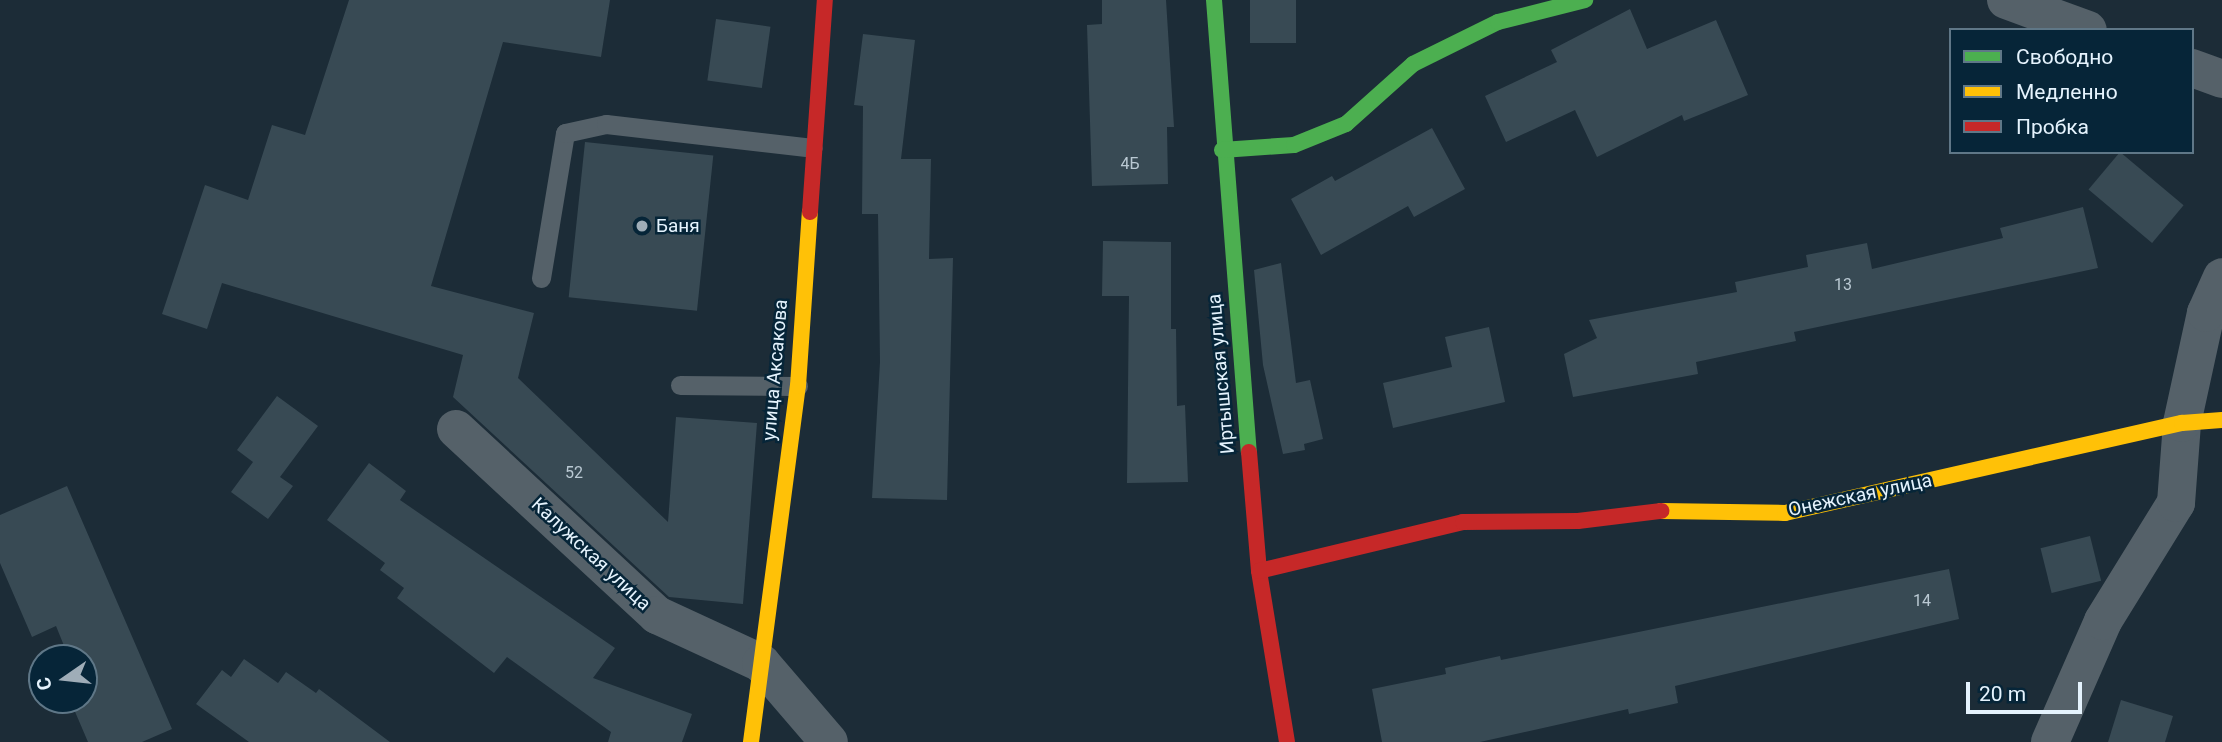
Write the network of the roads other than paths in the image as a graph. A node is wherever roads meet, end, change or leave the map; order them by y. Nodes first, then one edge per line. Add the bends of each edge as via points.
1 (825, 0) edge
2 (1214, 0) edge
3 (1585, 0) edge
4 (2006, 0) edge
5 (2083, 28) edge
6 (2194, 69) edge
7 (2222, 79) edge
8 (813, 148) junction
9 (1222, 150) junction
10 (2222, 277) edge
11 (541, 278) dead end
12 (680, 385) dead end
13 (798, 386) junction
14 (2210, 423) edge
15 (456, 429) dead end
16 (1259, 572) junction
17 (761, 663) junction
18 (751, 742) edge
19 (829, 742) edge
20 (1287, 742) edge
21 (2050, 742) edge

1 - 8 street, улица Аксакова
2 - 9 street, Иртышская улица
3 - 9 street via 1499,22 1413,64 1346,124 1294,145
4 - 5 street
6 - 7 street
8 - 11 lane via 606,124 565,132
8 - 13 street, улица Аксакова
9 - 16 street, Иртышская улица
10 - 14 street via 2206,313
12 - 13 lane
13 - 17 street, улица Аксакова
14 - 16 street, Онежская улица via 1785,513 1684,508 1578,521 1463,522
14 - 21 street via 2176,503 2103,621
15 - 17 street, Калужская улица via 657,615
16 - 20 street, Иртышская улица
17 - 18 street, улица Аксакова
17 - 19 street, Калужская улица

